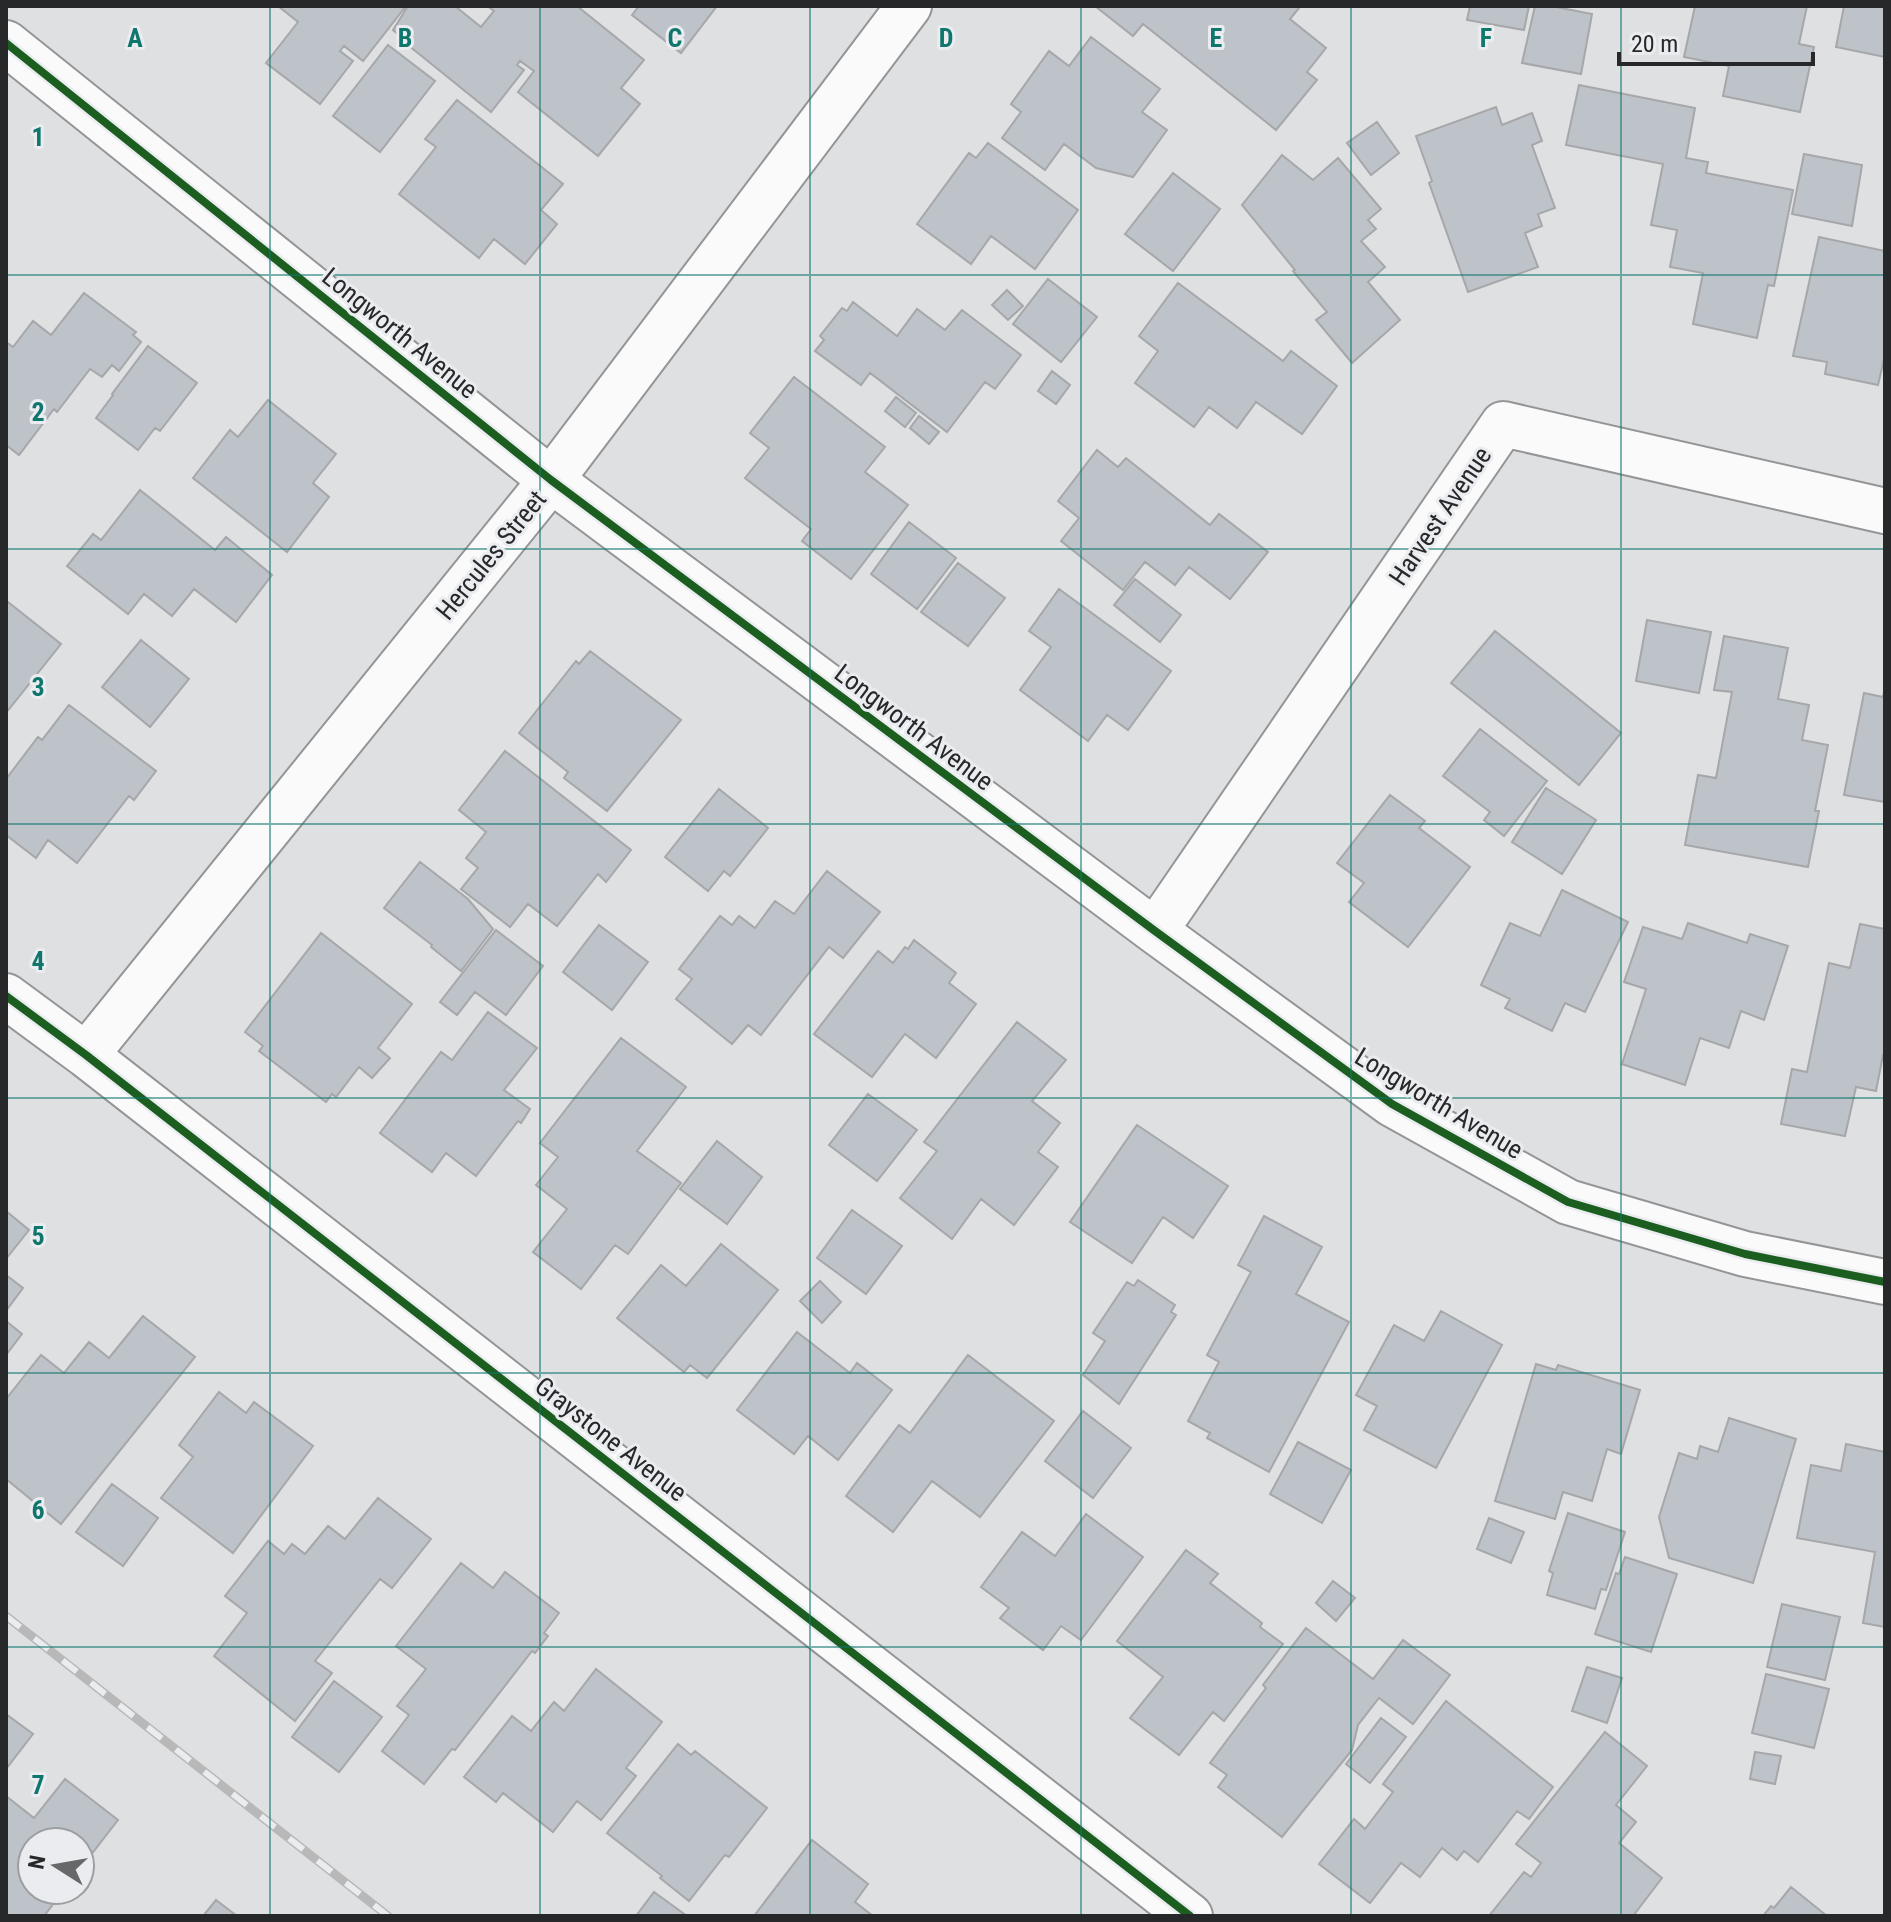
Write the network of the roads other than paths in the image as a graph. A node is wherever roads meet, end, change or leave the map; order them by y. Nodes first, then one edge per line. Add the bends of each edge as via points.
1 (909, 6) edge
2 (6, 43) edge
3 (551, 480) junction
4 (1885, 511) edge
5 (1155, 931) junction
6 (6, 996) edge
7 (86, 1055) junction
8 (1885, 1282) edge
9 (1190, 1916) edge

1 - 3 street, Hercules Street
2 - 3 street, Longworth Avenue
3 - 5 street, Longworth Avenue
3 - 7 street, Hercules Street
4 - 5 street, Harvest Avenue via 1503,424
5 - 8 street, Longworth Avenue via 1392,1104 1568,1202 1745,1254
6 - 7 street, Graystone Avenue
7 - 9 street, Graystone Avenue

